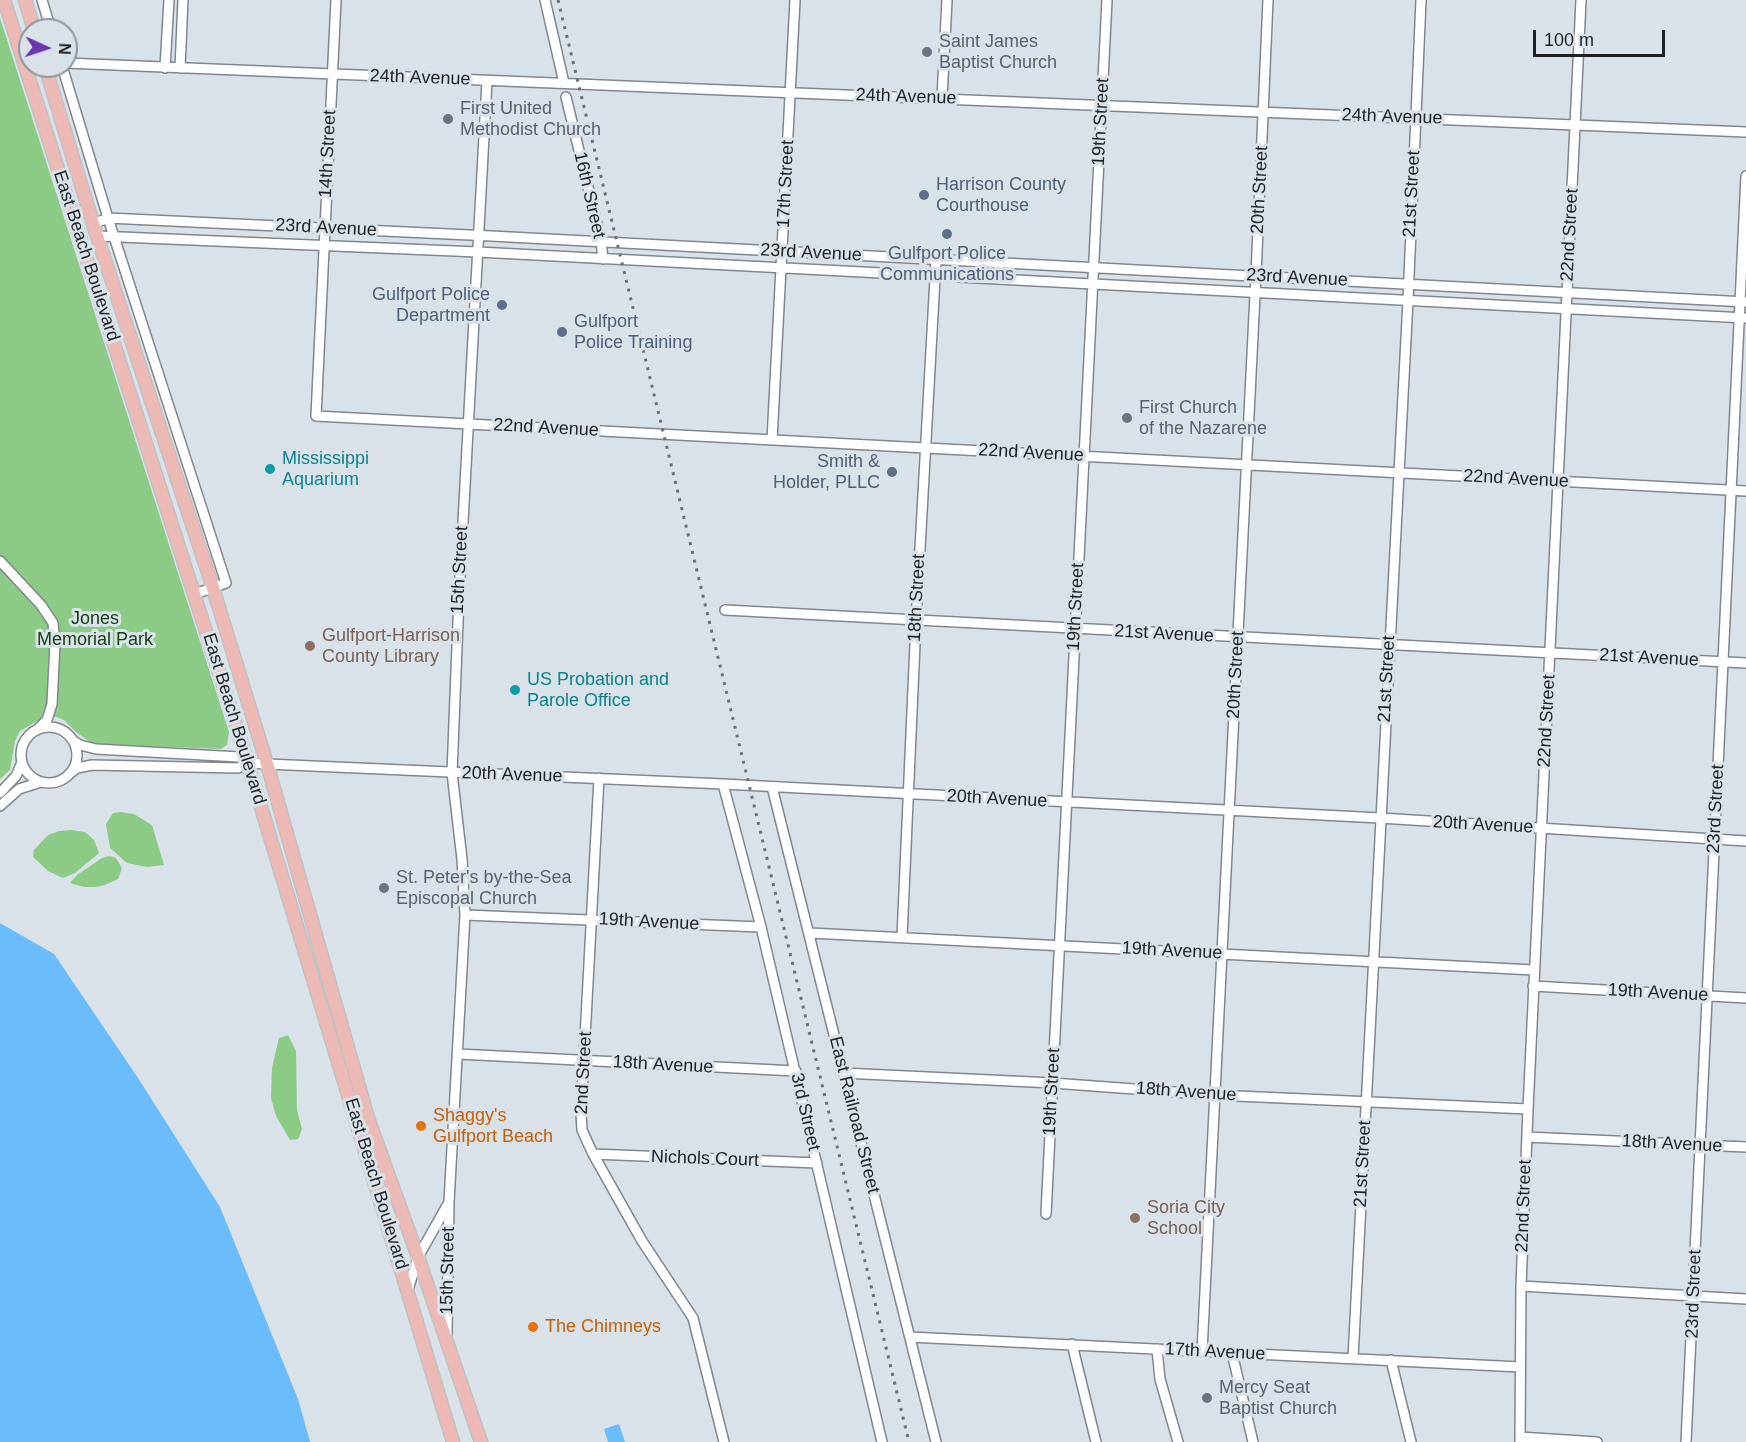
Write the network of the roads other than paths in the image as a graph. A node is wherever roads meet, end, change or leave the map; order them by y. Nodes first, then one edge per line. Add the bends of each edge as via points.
1 (4, 0) edge
2 (25, 0) edge
3 (33, 0) edge
4 (42, 0) edge
5 (169, 0) edge
6 (183, 0) edge
7 (336, 0) edge
8 (545, 0) edge
9 (795, 0) edge
10 (947, 0) edge
11 (1107, 0) edge
12 (1268, 0) edge
13 (1421, 0) edge
14 (1581, 0) edge
15 (30, 18) edge
16 (38, 18) edge
17 (47, 18) edge
18 (78, 64) edge
19 (165, 68) junction
20 (180, 68) junction
21 (332, 75) junction
22 (49, 78) edge
23 (55, 78) edge
24 (66, 78) edge
25 (487, 81) junction
26 (564, 83) junction
27 (790, 93) junction
28 (566, 97) dead end
29 (942, 98) junction
30 (1101, 106) junction
31 (1263, 112) junction
32 (1416, 118) junction
33 (1575, 125) junction
34 (1746, 132) edge
35 (66, 137) junction
36 (1746, 176) edge
37 (108, 218) junction
38 (325, 228) junction
39 (95, 230) junction
40 (383, 231) junction
41 (479, 235) junction
42 (114, 236) junction
43 (601, 242) junction
44 (324, 246) junction
45 (374, 248) junction
46 (478, 252) junction
47 (782, 252) junction
48 (603, 259) junction
49 (936, 260) junction
50 (1094, 266) junction
51 (781, 268) junction
52 (1256, 275) junction
53 (935, 276) junction
54 (1408, 284) junction
55 (1092, 285) junction
56 (1256, 292) junction
57 (1567, 292) junction
58 (1408, 300) junction
59 (1743, 301) edge
60 (1566, 308) junction
61 (1743, 318) edge
62 (316, 416) joint
63 (468, 424) junction
64 (772, 440) junction
65 (925, 448) junction
66 (1084, 456) junction
67 (1246, 465) junction
68 (1399, 473) junction
69 (1558, 481) junction
70 (1731, 490) junction
71 (1746, 491) edge
72 (0, 561) edge
73 (213, 588) junction
74 (195, 594) junction
75 (725, 610) dead end
76 (915, 621) junction
77 (1075, 629) junction
78 (1238, 637) junction
79 (1389, 645) junction
80 (1550, 653) junction
81 (1723, 662) junction
82 (1746, 663) edge
83 (52, 704) junction
84 (37, 730) junction
85 (64, 732) junction
86 (72, 740) junction
87 (22, 762) junction
88 (248, 763) junction
89 (267, 764) junction
90 (452, 773) junction
91 (68, 775) junction
92 (599, 778) junction
93 (42, 782) junction
94 (723, 784) junction
95 (772, 787) junction
96 (0, 793) edge
97 (908, 794) junction
98 (1067, 802) junction
99 (0, 806) edge
100 (1229, 811) junction
101 (1380, 818) junction
102 (1541, 828) junction
103 (1715, 840) junction
104 (1746, 842) edge
105 (465, 915) junction
106 (591, 919) junction
107 (761, 927) junction
108 (810, 933) junction
109 (902, 937) junction
110 (1059, 945) junction
111 (1222, 953) junction
112 (1373, 961) junction
113 (1534, 970) junction
114 (1533, 986) junction
115 (1707, 996) junction
116 (1746, 998) edge
117 (458, 1054) junction
118 (585, 1061) junction
119 (796, 1071) junction
120 (843, 1073) junction
121 (1053, 1083) junction
122 (1215, 1095) junction
123 (1366, 1101) junction
124 (1528, 1109) junction
125 (1527, 1137) junction
126 (1699, 1145) junction
127 (1746, 1148) edge
128 (593, 1154) junction
129 (817, 1163) junction
130 (449, 1202) junction
131 (1046, 1214) dead end
132 (418, 1257) junction
133 (1521, 1286) junction
134 (408, 1290) junction
135 (1694, 1296) junction
136 (1746, 1299) edge
137 (910, 1337) junction
138 (447, 1340) junction
139 (1072, 1344) junction
140 (1157, 1348) junction
141 (1202, 1351) junction
142 (1232, 1353) junction
143 (1353, 1358) junction
144 (1391, 1360) junction
145 (1520, 1367) junction
146 (1520, 1440) edge
147 (453, 1442) edge
148 (481, 1442) edge
149 (724, 1442) edge
150 (882, 1442) edge
151 (936, 1442) edge
152 (1096, 1442) edge
153 (1178, 1442) edge
154 (1253, 1442) edge
155 (1411, 1442) edge
156 (1597, 1442) edge
157 (1686, 1442) edge

1 - 74 main road, East Beach Boulevard
2 - 15 main road
3 - 16 main road
4 - 17 street
5 - 19 street
6 - 20 street
7 - 21 street, 14th Street
8 - 26 street
9 - 27 street, 17th Street
10 - 29 street
11 - 30 street, 19th Street
12 - 31 street, 20th Street
13 - 32 street, 21st Street
14 - 33 street, 22nd Street
18 - 19 street, 24th Avenue
19 - 20 street, 24th Avenue
20 - 21 street, 24th Avenue
21 - 25 street, 24th Avenue
21 - 38 street, 14th Street
22 - 35 main road, East Beach Boulevard
23 - 35 main road via 66,115
24 - 37 street
25 - 26 street, 24th Avenue
25 - 41 street, 15th Street
26 - 27 street, 24th Avenue
27 - 29 street, 24th Avenue
27 - 47 street, 17th Street
28 - 43 street, 16th Street
29 - 30 street, 24th Avenue
30 - 31 street, 24th Avenue
30 - 50 street, 19th Street
31 - 32 street, 24th Avenue
31 - 52 street, 20th Street
32 - 33 street, 24th Avenue
32 - 54 street, 21st Street
33 - 34 street, 24th Avenue
33 - 57 street, 22nd Street
35 - 39 main road, East Beach Boulevard
36 - 59 street, 23rd Street
37 - 38 street, 23rd Avenue
37 - 39 street, 23rd Avenue
37 - 42 street
38 - 40 street, 23rd Avenue
38 - 44 street, 14th Street
39 - 42 street, 23rd Avenue
39 - 73 main road, East Beach Boulevard
40 - 41 street, 23rd Avenue
40 - 45 street
41 - 43 street, 23rd Avenue
41 - 46 street, 15th Street
42 - 44 street, 23rd Avenue
42 - 73 street via 226,583
43 - 47 street, 23rd Avenue
43 - 48 street, 16th Street
44 - 45 street, 23rd Avenue
44 - 62 street, 14th Street
45 - 46 street, 23rd Avenue
46 - 48 street, 23rd Avenue
46 - 63 street, 15th Street
47 - 49 street, 23rd Avenue
47 - 51 street, 17th Street
48 - 51 street, 23rd Avenue
49 - 50 street, 23rd Avenue
49 - 53 street, 18th Street
50 - 52 street, 23rd Avenue
50 - 55 street, 19th Street
51 - 53 street, 23rd Avenue
51 - 64 street, 17th Street
52 - 54 street, 23rd Avenue
52 - 56 street, 20th Street
53 - 55 street, 23rd Avenue
53 - 65 street, 18th Street
54 - 57 street, 23rd Avenue
54 - 58 street, 21st Street
55 - 56 street, 23rd Avenue
55 - 66 street, 19th Street
56 - 58 street, 23rd Avenue
56 - 67 street, 20th Street
57 - 59 street, 23rd Avenue
57 - 60 street, 22nd Street
58 - 60 street, 23rd Avenue
58 - 68 street, 21st Street
59 - 61 street, 23rd Street
60 - 61 street, 23rd Avenue
60 - 69 street, 22nd Street
61 - 70 street, 23rd Street
62 - 63 street, 22nd Avenue
63 - 64 street, 22nd Avenue
63 - 90 street, 15th Street
64 - 65 street, 22nd Avenue
65 - 66 street, 22nd Avenue
65 - 76 street, 18th Street
66 - 67 street, 22nd Avenue
66 - 77 street, 19th Street
67 - 68 street, 22nd Avenue
67 - 78 street, 20th Street
68 - 69 street, 22nd Avenue
68 - 79 street, 21st Street
69 - 70 street, 22nd Avenue
69 - 80 street, 22nd Street
70 - 71 street, 22nd Avenue
70 - 81 street, 23rd Street
72 - 83 street via 53,622
73 - 74 street
73 - 89 main road, East Beach Boulevard
74 - 88 main road, East Beach Boulevard
75 - 76 street, 21st Avenue
76 - 77 street, 21st Avenue
76 - 97 street, 18th Street
77 - 78 street, 21st Avenue
77 - 98 street, 19th Street
78 - 79 street, 21st Avenue
78 - 100 street, 20th Street
79 - 80 street, 21st Avenue
79 - 101 street, 21st Street
80 - 81 street, 21st Avenue
80 - 102 street, 22nd Street
81 - 82 street, 21st Avenue
81 - 103 street, 23rd Street
83 - 84 street via 47,720
83 - 85 street
84 - 85 street via 51,727
84 - 87 street via 23,743
85 - 86 street
86 - 88 street, 20th Avenue via 96,749 239,758
86 - 91 street via 76,757
87 - 93 street via 29,775
87 - 96 street via 16,776
88 - 89 street, 20th Avenue
88 - 91 street, 20th Avenue via 238,768 92,765 76,768
88 - 134 main road, East Beach Boulevard
89 - 90 street, 20th Avenue
89 - 132 main road, East Beach Boulevard via 368,1118
90 - 92 street, 20th Avenue
90 - 105 street, 15th Street
91 - 93 street via 56,782
92 - 94 street, 20th Avenue
92 - 106 street, 2nd Street
93 - 99 street via 19,789
94 - 95 street, 20th Avenue
94 - 107 street, 3rd Street
95 - 97 street, 20th Avenue
95 - 108 street, East Railroad Street
97 - 98 street, 20th Avenue
97 - 109 street, 18th Street
98 - 100 street, 20th Avenue
98 - 110 street, 19th Street
100 - 101 street, 20th Avenue
100 - 111 street, 20th Street
101 - 102 street, 20th Avenue
101 - 112 street, 21st Street
102 - 103 street, 20th Avenue
102 - 113 street, 22nd Street
103 - 104 street, 20th Avenue
103 - 115 street, 23rd Street
105 - 106 street, 19th Avenue
105 - 117 street, 15th Street
106 - 107 street, 19th Avenue
106 - 118 street, 2nd Street
107 - 119 street, 3rd Street
108 - 109 street, 19th Avenue
108 - 120 street, East Railroad Street
109 - 110 street, 19th Avenue
110 - 111 street, 19th Avenue
110 - 121 street, 19th Street
111 - 112 street, 19th Avenue
111 - 122 street, 20th Street
112 - 113 street, 19th Avenue
112 - 123 street, 21st Street
113 - 114 street, 22nd Street
114 - 115 street, 19th Avenue
114 - 124 street, 22nd Street
115 - 116 street, 19th Avenue
115 - 126 street, 23rd Street
117 - 118 street, 18th Avenue
117 - 130 street, 15th Street
118 - 119 street, 18th Avenue
118 - 128 street, 2nd Street via 582,1130
119 - 129 street, 3rd Street
120 - 121 street, 18th Avenue
120 - 137 street, East Railroad Street
121 - 122 street, 18th Avenue
121 - 131 street, 19th Street
122 - 123 street, 18th Avenue
122 - 141 street, 20th Street
123 - 124 street, 18th Avenue
123 - 143 street, 21st Street
124 - 125 street, 22nd Street
125 - 126 street, 18th Avenue
125 - 133 street, 22nd Street
126 - 127 street, 18th Avenue
126 - 135 street, 23rd Street
128 - 129 street, Nichols Court
128 - 149 street, 2nd Street via 642,1241 693,1318
129 - 150 street, 3rd Street
130 - 132 street, 15th Street
130 - 138 street, 15th Street
132 - 134 street, 15th Street
132 - 138 main road, East Beach Boulevard
133 - 135 street
133 - 145 street, 22nd Street
134 - 147 main road, East Beach Boulevard
135 - 136 street
135 - 157 street, 23rd Street
137 - 139 street, 17th Avenue
137 - 151 street, East Railroad Street
138 - 148 main road, East Beach Boulevard
139 - 140 street, 17th Avenue
139 - 152 street
140 - 141 street, 17th Avenue
140 - 153 street via 1160,1378
141 - 142 street, 17th Avenue
142 - 143 street, 17th Avenue
142 - 154 street
143 - 144 street, 17th Avenue
144 - 145 street, 17th Avenue
144 - 155 street
145 - 146 street, 22nd Street
146 - 156 street

